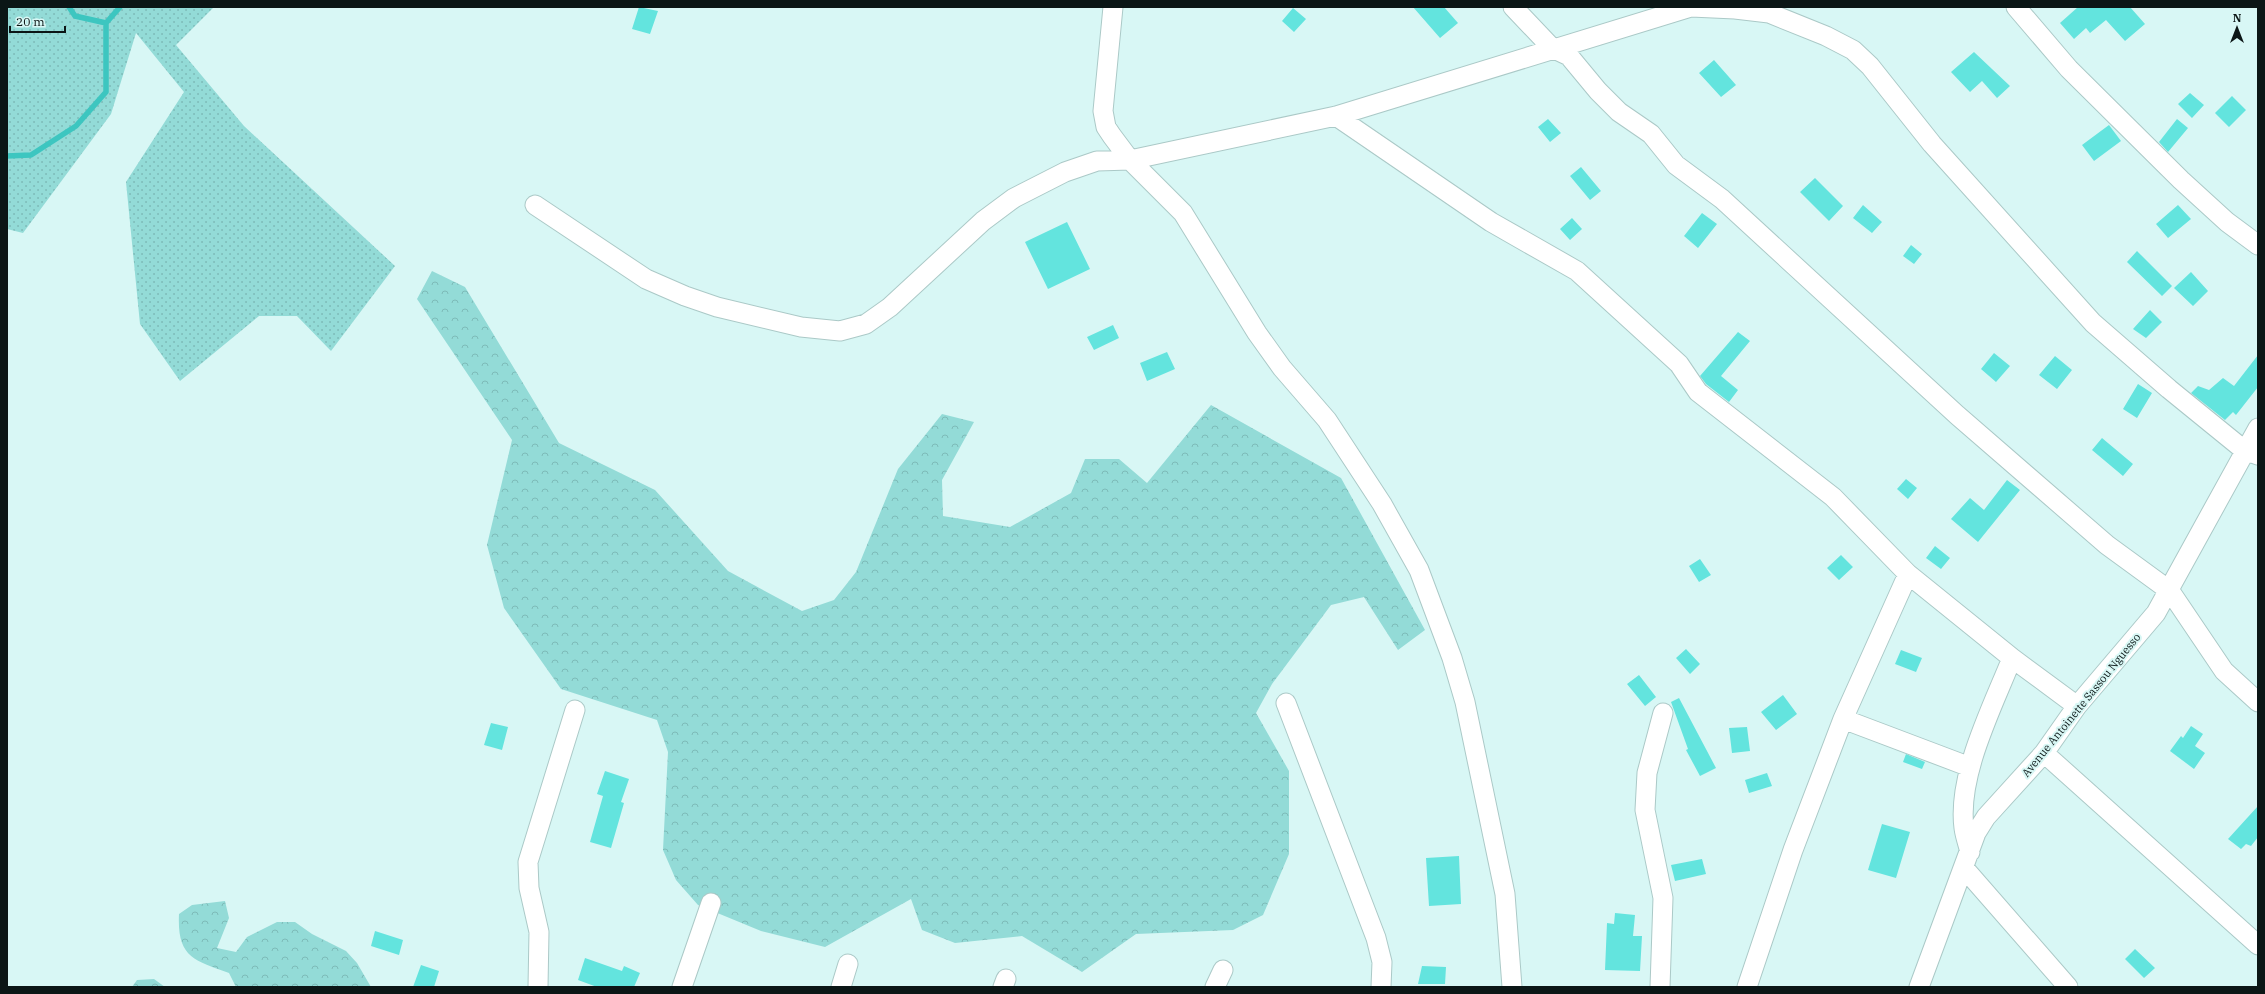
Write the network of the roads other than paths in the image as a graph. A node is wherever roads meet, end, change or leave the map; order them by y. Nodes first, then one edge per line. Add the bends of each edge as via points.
1 (1113, 7) edge
2 (1513, 7) edge
3 (1691, 7) edge
4 (2016, 7) edge
5 (1771, 10) edge
6 (1552, 48) junction
7 (1336, 116) junction
8 (1130, 160) junction
9 (535, 205) dead end
10 (2258, 245) edge
11 (2258, 428) edge
12 (2251, 453) edge
13 (1908, 574) junction
14 (2170, 591) junction
15 (2012, 658) junction
16 (2258, 702) edge
17 (1286, 703) dead end
18 (2077, 706) junction
19 (576, 710) dead end
20 (1663, 713) dead end
21 (1843, 719) junction
22 (2044, 753) junction
23 (1970, 767) junction
24 (1967, 860) junction
25 (711, 903) dead end
26 (2258, 945) edge
27 (848, 964) dead end
28 (1223, 970) dead end
29 (538, 987) edge
30 (682, 987) edge
31 (841, 987) edge
32 (1215, 987) edge
33 (1382, 987) edge
34 (1512, 987) edge
35 (1660, 987) edge
36 (1747, 987) edge
37 (1919, 987) edge
38 (2068, 987) edge

1 - 8 street via 1103,111 1106,127
2 - 6 street
3 - 5 street
3 - 6 street
4 - 10 street via 2069,69 2181,180 2227,222
5 - 12 street via 1853,50 1870,66 1932,144 2093,324 2169,390
6 - 7 street
6 - 14 street via 1569,56 1619,112 1651,134 1676,165 1722,199 1957,415 2107,545
7 - 8 street
7 - 13 street via 1491,222 1577,271 1632,324 1679,364 1698,392 1833,497
8 - 9 street via 1097,161 1064,172 1014,198 983,221 890,307 866,324 840,331 801,327 685,296 646,279
8 - 34 street via 1183,213 1194,228 1257,333 1282,368 1327,420 1363,474 1405,543 1418,570 1452,658 1465,702 1505,894
11 - 12 street, Avenue Antoinette Sassou Nguesso
12 - 14 street, Avenue Antoinette Sassou Nguesso
13 - 15 street
13 - 21 street
14 - 16 street via 2224,671
14 - 18 street, Avenue Antoinette Sassou Nguesso via 2156,613
15 - 18 street
15 - 23 street
17 - 33 street via 1376,938 1382,962
18 - 22 street, Avenue Antoinette Sassou Nguesso
19 - 29 street via 528,862 529,888 539,932
20 - 35 street via 1647,773 1645,810 1663,898
21 - 23 street
21 - 36 street via 1793,850
22 - 24 street, Avenue Antoinette Sassou Nguesso via 1986,817 1976,833
22 - 26 street
23 - 24 street via 1964,827
24 - 37 street, Avenue Antoinette Sassou Nguesso
24 - 38 street
25 - 30 street
27 - 31 street
28 - 32 street

